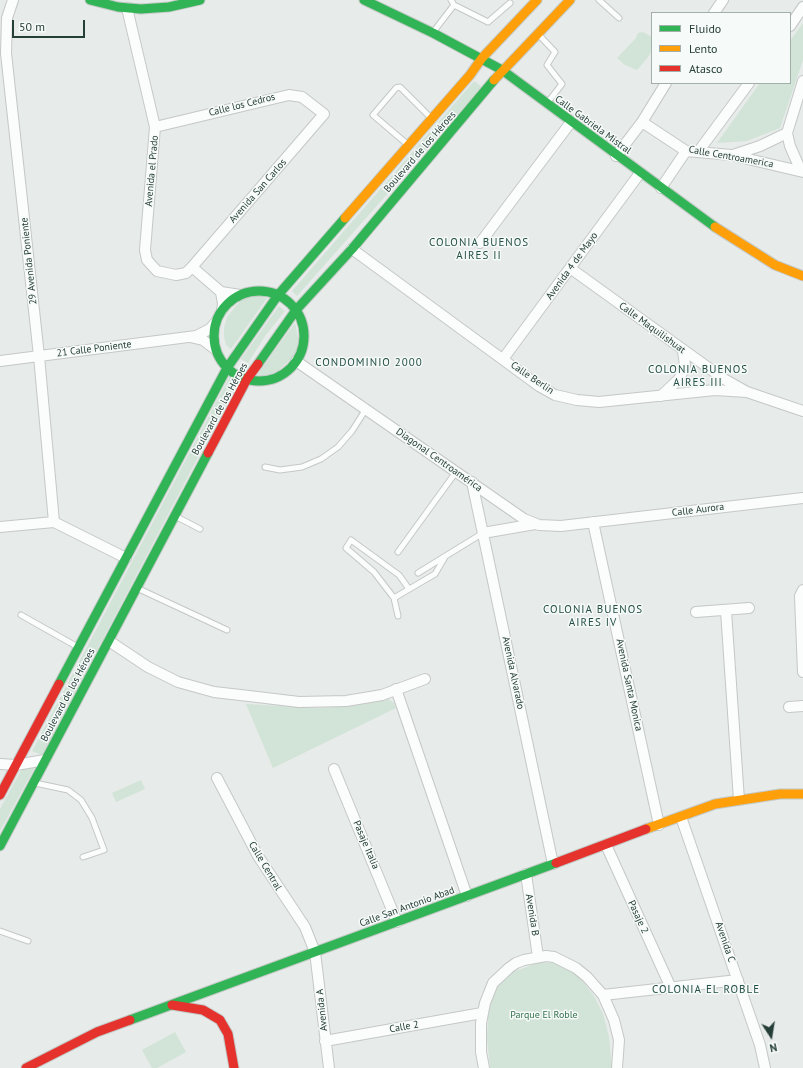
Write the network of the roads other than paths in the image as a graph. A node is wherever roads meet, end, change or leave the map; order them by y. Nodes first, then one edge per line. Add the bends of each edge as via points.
1 (13, 0) edge
2 (90, 0) edge
3 (200, 0) edge
4 (364, 0) edge
5 (537, 0) edge
6 (570, 0) edge
7 (599, 0) edge
8 (723, 0) edge
9 (453, 2) edge
10 (510, 3) dead end
11 (803, 7) edge
12 (127, 8) junction
13 (715, 12) edge
14 (619, 18) dead end
15 (791, 25) edge
16 (433, 33) junction
17 (538, 35) junction
18 (482, 58) junction
19 (502, 70) junction
20 (803, 81) edge
21 (665, 84) edge
22 (747, 84) edge
23 (547, 105) junction
24 (324, 114) joint
25 (432, 118) junction
26 (571, 122) junction
27 (642, 122) junction
28 (155, 127) junction
29 (787, 133) junction
30 (409, 145) junction
31 (686, 150) junction
32 (698, 152) junction
33 (731, 155) junction
34 (616, 156) junction
35 (802, 171) edge
36 (640, 173) junction
37 (661, 188) junction
38 (480, 243) dead end
39 (352, 249) junction
40 (192, 267) junction
41 (570, 268) junction
42 (803, 276) edge
43 (221, 292) junction
44 (240, 295) junction
45 (278, 295) junction
46 (222, 310) junction
47 (296, 310) junction
48 (215, 323) junction
49 (188, 337) junction
50 (215, 349) junction
51 (683, 351) junction
52 (39, 356) junction
53 (503, 359) junction
54 (0, 361) edge
55 (296, 361) junction
56 (227, 368) junction
57 (247, 379) junction
58 (747, 392) junction
59 (661, 396) junction
60 (366, 409) junction
61 (803, 411) edge
62 (265, 467) dead end
63 (456, 472) junction
64 (472, 482) junction
65 (803, 498) edge
66 (174, 516) junction
67 (54, 522) junction
68 (593, 522) junction
69 (535, 524) junction
70 (0, 527) edge
71 (200, 529) dead end
72 (483, 533) junction
73 (398, 552) dead end
74 (446, 556) junction
75 (126, 558) junction
76 (418, 572) dead end
77 (137, 588) junction
78 (409, 589) junction
79 (803, 590) edge
80 (394, 598) junction
81 (749, 608) dead end
82 (726, 611) junction
83 (696, 612) dead end
84 (21, 615) dead end
85 (398, 616) dead end
86 (227, 630) dead end
87 (109, 641) junction
88 (79, 647) junction
89 (803, 672) edge
90 (425, 679) dead end
91 (396, 689) junction
92 (803, 706) edge
93 (789, 707) dead end
94 (46, 762) junction
95 (0, 764) edge
96 (16, 765) junction
97 (334, 769) dead end
98 (217, 778) dead end
99 (33, 783) junction
100 (803, 794) edge
101 (0, 795) edge
102 (738, 800) junction
103 (681, 817) junction
104 (659, 825) junction
105 (606, 845) junction
106 (0, 846) edge
107 (83, 857) dead end
108 (553, 864) junction
109 (526, 874) junction
110 (467, 896) junction
111 (397, 922) junction
112 (0, 931) edge
113 (28, 941) dead end
114 (315, 952) junction
115 (538, 957) junction
116 (738, 980) junction
117 (671, 988) junction
118 (603, 996) junction
119 (172, 1005) junction
120 (482, 1013) junction
121 (325, 1041) junction
122 (26, 1068) edge
123 (234, 1068) edge
124 (329, 1068) edge
125 (484, 1068) edge
126 (617, 1068) edge
127 (765, 1068) edge

1 - 52 street, 29 Avenida Poniente via 7,18 6,53
2 - 12 main road
3 - 12 main road via 169,7
4 - 16 main road, Calle Gabriela Mistral
5 - 18 main road, Boulevard de los Héroes
6 - 17 main road, Boulevard de los Héroes
7 - 14 lane
8 - 13 street
9 - 10 lane via 488,22
9 - 16 lane
11 - 15 street
12 - 28 street, Avenida el Prado
16 - 18 main road, Calle Gabriela Mistral
17 - 19 main road, Boulevard de los Héroes
17 - 23 lane via 555,52 547,65 562,84
18 - 19 main road, Calle Gabriela Mistral
18 - 25 main road, Boulevard de los Héroes
19 - 23 main road, Calle Gabriela Mistral
19 - 39 main road, Boulevard de los Héroes
20 - 29 street
21 - 27 street
22 - 32 street
23 - 26 main road, Calle Gabriela Mistral
24 - 28 street, Calle los Cedros via 302,97 289,95
24 - 40 street, Avenida San Carlos
25 - 30 main road, Boulevard de los Héroes
25 - 30 lane via 400,87 396,88 374,112 374,116
26 - 34 main road, Calle Gabriela Mistral
26 - 38 street
27 - 31 street, Calle Centroamerica
27 - 34 street
28 - 40 street, Avenida el Prado via 146,256 153,268 161,273 176,275 186,273
29 - 33 street via 760,146
29 - 35 street
30 - 45 main road, Boulevard de los Héroes
31 - 32 street, Calle Centroamerica
31 - 37 street
32 - 33 street, Calle Centroamerica
33 - 35 street, Calle Centroamerica
34 - 36 main road, Calle Gabriela Mistral
36 - 37 main road, Calle Gabriela Mistral
36 - 41 street, Avenida 4 de Mayo
37 - 42 main road, Calle Gabriela Mistral via 746,248
39 - 47 main road, Boulevard de los Héroes
39 - 53 street, Calle Berlin
40 - 43 street
41 - 51 street, Calle Maquilishuat
41 - 53 street, Avenida 4 de Mayo
43 - 44 street
43 - 46 street
44 - 45 main road via 265,291
44 - 46 main road
45 - 47 main road
45 - 56 main road, Boulevard de los Héroes
46 - 48 main road
47 - 55 main road via 304,329 304,340
47 - 57 main road, Boulevard de los Héroes
48 - 49 street, 21 Calle Poniente via 203,333
48 - 50 main road
49 - 50 street, 21 Calle Poniente via 203,340
49 - 52 street, 21 Calle Poniente
50 - 56 main road
51 - 58 street, Calle Maquilishuat via 718,376
51 - 59 street via 685,365 682,373
52 - 54 street, 21 Calle Poniente
52 - 67 street, 29 Avenida Poniente
53 - 59 street, Calle Berlin via 546,391 565,398 599,402
55 - 57 main road via 274,378
55 - 60 street, Diagonal Centroamérica
56 - 57 main road
56 - 75 main road, Boulevard de los Héroes
57 - 66 main road, Boulevard de los Héroes
58 - 59 street, Calle Berlin via 715,390
58 - 61 street, Calle Maquilishuat
60 - 62 lane via 338,447 321,459 302,467 280,470
60 - 63 street, Diagonal Centroamérica
63 - 64 street, Diagonal Centroamérica
63 - 73 lane
64 - 69 street, Diagonal Centroamérica
64 - 72 street, Avenida Alvarado
65 - 68 street, Calle Aurora
66 - 71 lane
66 - 77 main road, Boulevard de los Héroes
67 - 70 street
67 - 75 street
68 - 69 street, Diagonal Centroamérica via 551,526
68 - 104 street, Avenida Santa Monica
69 - 72 street
72 - 74 lane
72 - 108 street, Avenida Alvarado
74 - 76 lane
74 - 78 lane via 436,572
75 - 88 main road, Boulevard de los Héroes
77 - 86 lane
77 - 87 main road, Boulevard de los Héroes
78 - 80 lane
78 - 80 lane via 399,575 351,540 346,548 374,572
79 - 89 street via 800,596
80 - 85 lane
81 - 82 street
82 - 83 street
82 - 102 street
84 - 88 lane
87 - 91 street via 162,675 195,688 214,692 325,703 366,699
87 - 94 main road, Boulevard de los Héroes
88 - 96 main road, Boulevard de los Héroes
90 - 91 street
91 - 110 street
92 - 93 street
94 - 96 street
94 - 99 main road, Boulevard de los Héroes
95 - 96 street
96 - 101 main road, Boulevard de los Héroes
97 - 111 street, Pasaje Italia
98 - 114 street, Calle Central via 258,856 305,928
99 - 106 main road, Boulevard de los Héroes
99 - 107 lane via 68,790 76,795 92,818 104,850
100 - 102 main road, Calle San Antonio Abad via 780,794
102 - 103 main road, Calle San Antonio Abad via 715,804
103 - 104 main road, Calle San Antonio Abad
103 - 116 street, Avenida C
104 - 105 main road, Calle San Antonio Abad
105 - 108 main road, Calle San Antonio Abad
105 - 117 street, Pasaje 2
108 - 109 main road, Calle San Antonio Abad
109 - 110 main road, Calle San Antonio Abad
109 - 115 street, Avenida B
110 - 111 main road, Calle San Antonio Abad
111 - 114 main road, Calle San Antonio Abad
112 - 113 lane
114 - 119 main road, Calle San Antonio Abad
114 - 121 street, Avenida A
115 - 118 street via 554,957 576,968
115 - 120 street via 516,963 500,975 491,988
116 - 117 street
116 - 127 street, Avenida C via 763,1054
117 - 118 street
118 - 126 street via 614,1020 619,1040
119 - 122 main road, Calle San Antonio Abad via 97,1032
119 - 123 main road via 203,1010 220,1020 228,1034
120 - 121 street, Calle 2
120 - 125 street via 480,1032
121 - 124 street, Avenida A

